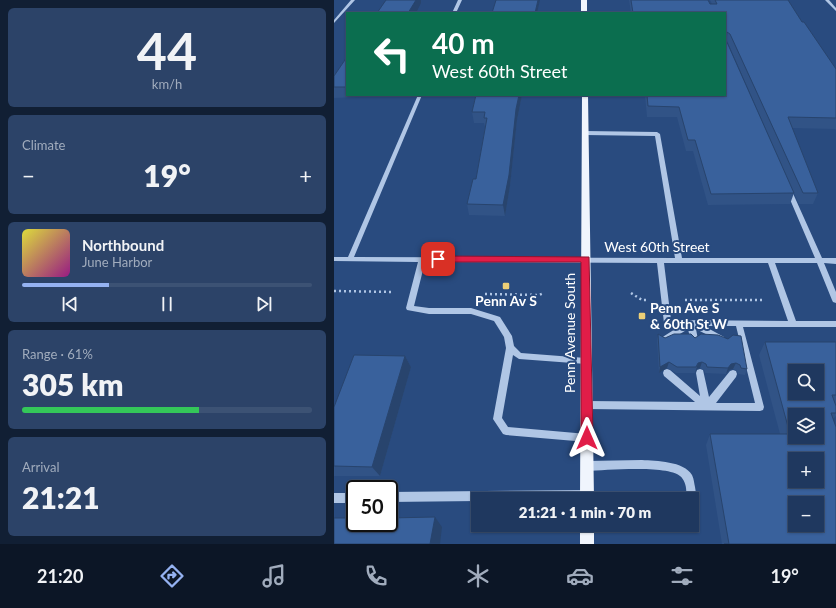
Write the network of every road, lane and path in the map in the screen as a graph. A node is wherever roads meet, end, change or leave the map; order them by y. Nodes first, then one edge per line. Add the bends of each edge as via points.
1 (353, 0) edge
2 (460, 0) edge
3 (584, 0) edge
4 (827, 0) edge
5 (836, 10) edge
6 (454, 12) edge
7 (584, 12) edge
8 (334, 22) edge
9 (420, 96) edge
10 (585, 96) edge
11 (585, 133) junction
12 (785, 182) edge
13 (334, 259) edge
14 (350, 259) junction
15 (422, 259) junction
16 (586, 259) junction
17 (660, 260) junction
18 (679, 260) junction
19 (770, 260) junction
20 (819, 261) junction
21 (836, 261) edge
22 (630, 293) dead end
23 (665, 300) junction
24 (784, 300) junction
25 (836, 300) edge
26 (691, 323) junction
27 (739, 324) junction
28 (793, 324) junction
29 (836, 324) edge
30 (664, 340) edge
31 (694, 340) edge
32 (725, 341) edge
33 (510, 348) junction
34 (586, 361) junction
35 (667, 373) dead end
36 (700, 373) dead end
37 (733, 374) dead end
38 (586, 405) junction
39 (707, 407) junction
40 (587, 438) junction
41 (587, 466) junction
42 (587, 492) edge
43 (690, 492) edge
44 (398, 497) edge
45 (471, 497) edge
46 (334, 498) edge
47 (346, 498) edge
48 (587, 532) edge
49 (587, 544) edge

1 - 8 street
2 - 6 street
3 - 7 main road
4 - 5 street
9 - 14 street
10 - 11 main road, Penn Avenue South
11 - 16 main road, Penn Avenue South
11 - 18 street via 657,134
12 - 20 street
13 - 14 street, West 60th Street
14 - 15 street, West 60th Street
15 - 16 street, West 60th Street
15 - 33 street via 410,308 429,311 471,311 497,319 508,336
16 - 17 street, West 60th Street
16 - 34 main road, Penn Avenue South
17 - 18 street, West 60th Street
17 - 23 street
18 - 19 street, West 60th Street
19 - 20 street, West 60th Street
19 - 24 street
20 - 21 street, West 60th Street
20 - 25 street
22 - 23 path via 642,300
23 - 24 path
23 - 26 street via 668,323
24 - 28 street
26 - 27 street
26 - 30 street
26 - 31 street
26 - 32 street
27 - 28 street
27 - 39 street via 760,407
28 - 29 street
33 - 34 street via 519,356
33 - 40 street via 497,419 506,431
34 - 38 main road, Penn Avenue South
35 - 39 street
36 - 39 street
37 - 39 street
38 - 39 street
38 - 40 main road, Penn Avenue South
40 - 41 main road, Penn Avenue South
41 - 42 main road, Penn Avenue South
41 - 43 street via 657,465 680,469 688,477
44 - 45 street
46 - 47 street
48 - 49 main road

